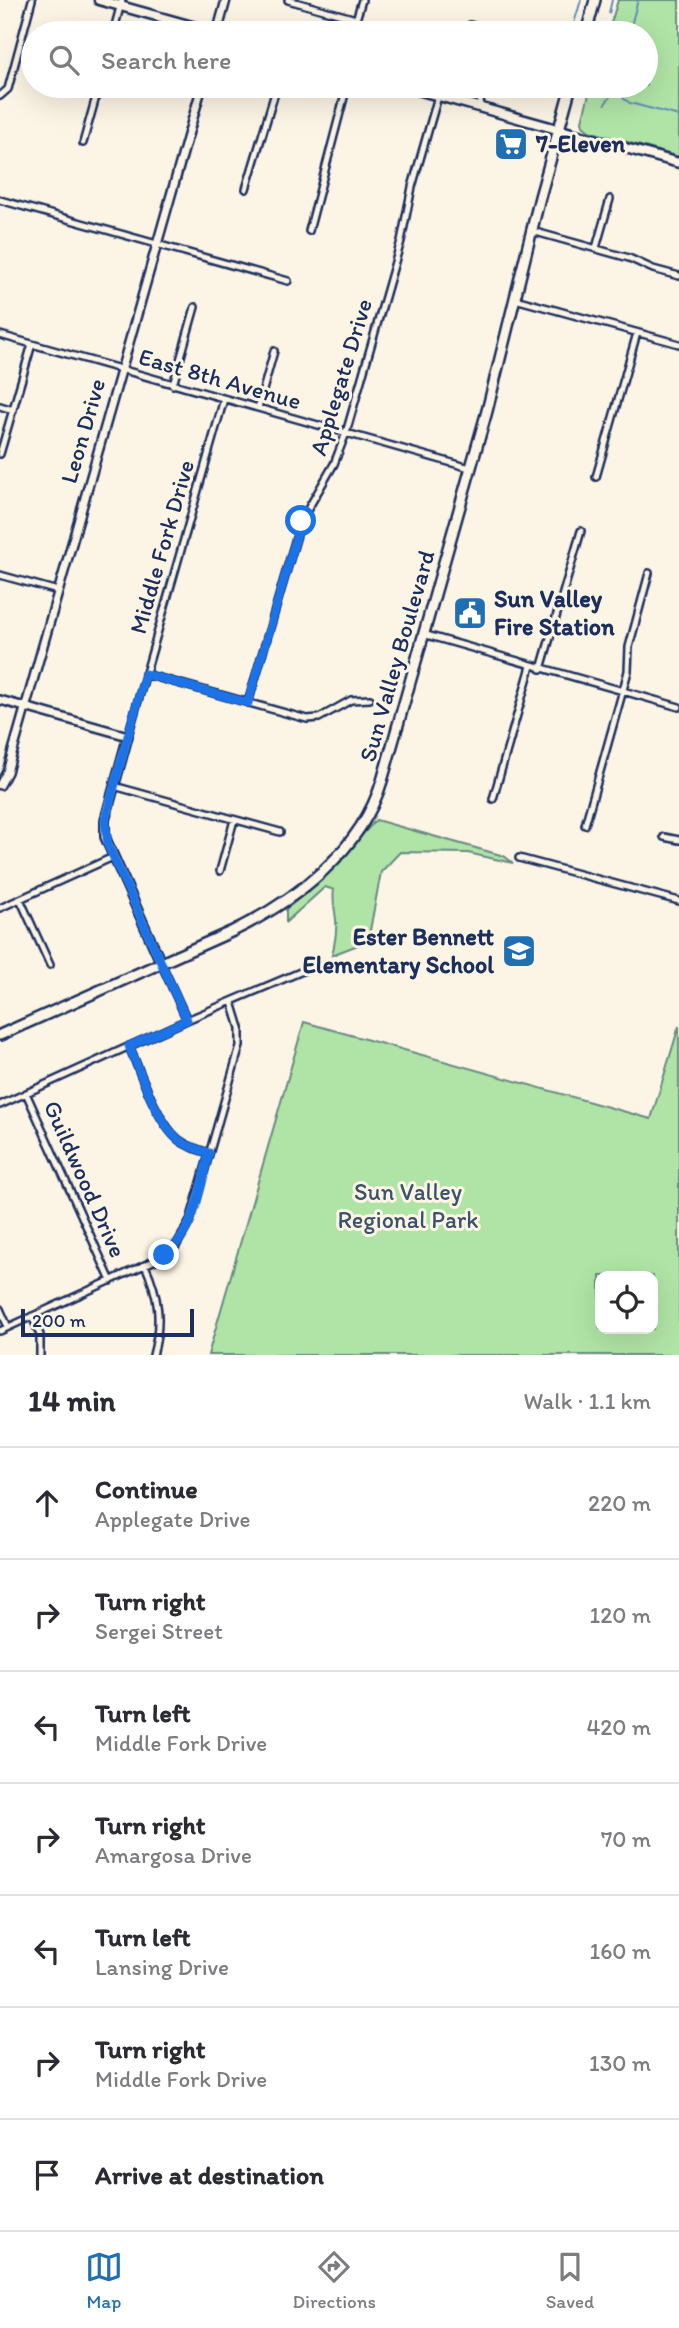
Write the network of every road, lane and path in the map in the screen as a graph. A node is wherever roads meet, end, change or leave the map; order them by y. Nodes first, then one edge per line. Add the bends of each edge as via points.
1 (32, 0) edge
2 (99, 0) edge
3 (226, 0) edge
4 (288, 0) edge
5 (362, 0) edge
6 (595, 0) edge
7 (121, 3) edge
8 (356, 19) joint
9 (26, 21) edge
10 (116, 21) edge
11 (179, 21) edge
12 (220, 21) edge
13 (589, 21) edge
14 (21, 41) edge
15 (0, 96) edge
16 (96, 98) edge
17 (198, 98) edge
18 (273, 98) edge
19 (344, 98) edge
20 (437, 98) edge
21 (448, 98) edge
22 (481, 98) edge
23 (567, 98) edge
24 (479, 107) junction
25 (558, 129) junction
26 (83, 143) dead end
27 (679, 163) edge
28 (246, 189) dead end
29 (610, 199) dead end
30 (0, 200) edge
31 (309, 231) dead end
32 (532, 231) junction
33 (156, 243) junction
34 (596, 248) junction
35 (679, 276) edge
36 (288, 281) dead end
37 (515, 299) junction
38 (195, 307) dead end
39 (637, 333) junction
40 (0, 335) edge
41 (32, 344) junction
42 (679, 344) edge
43 (274, 351) dead end
44 (120, 370) junction
45 (173, 385) junction
46 (225, 399) junction
47 (0, 406) edge
48 (258, 408) junction
49 (13, 410) junction
50 (346, 433) junction
51 (0, 454) edge
52 (470, 468) junction
53 (596, 477) dead end
54 (580, 531) dead end
55 (649, 573) dead end
56 (0, 575) edge
57 (58, 592) junction
58 (423, 634) junction
59 (531, 666) junction
60 (541, 669) junction
61 (145, 674) junction
62 (623, 690) junction
63 (370, 699) dead end
64 (0, 700) edge
65 (248, 703) junction
66 (679, 706) edge
67 (26, 707) junction
68 (128, 736) junction
69 (0, 785) edge
70 (114, 786) junction
71 (493, 799) dead end
72 (234, 820) junction
73 (585, 825) dead end
74 (280, 832) dead end
75 (664, 837) dead end
76 (679, 840) edge
77 (113, 857) junction
78 (519, 858) dead end
79 (220, 871) dead end
80 (20, 899) junction
81 (679, 901) edge
82 (0, 908) edge
83 (161, 963) junction
84 (319, 964) dead end
85 (50, 965) dead end
86 (232, 1002) junction
87 (187, 1020) junction
88 (0, 1035) edge
89 (129, 1046) junction
90 (26, 1093) junction
91 (0, 1105) edge
92 (209, 1153) junction
93 (145, 1265) junction
94 (111, 1281) junction
95 (0, 1309) edge
96 (32, 1316) junction
97 (8, 1327) junction
98 (0, 1331) edge
99 (40, 1355) edge
100 (153, 1355) edge

1 - 9 street
2 - 7 main road
3 - 12 street
4 - 8 street
5 - 8 street
6 - 13 main road
7 - 10 street
7 - 11 main road
14 - 15 street via 8,89
16 - 26 street
17 - 33 street, Leon Drive
18 - 28 street
19 - 31 street
20 - 50 street, Applegate Drive
21 - 24 main road
22 - 24 street
23 - 25 main road, Sun Valley Boulevard
24 - 25 main road
25 - 27 main road
25 - 32 main road, Sun Valley Boulevard
29 - 34 street
30 - 33 street
32 - 34 street
32 - 37 main road, Sun Valley Boulevard
33 - 36 street
33 - 44 street, Leon Drive
34 - 35 street
37 - 39 street
37 - 52 main road, Sun Valley Boulevard
38 - 45 street
39 - 42 street
39 - 53 street
40 - 41 street, East 8th Avenue
41 - 44 street, East 8th Avenue
41 - 49 street
43 - 48 street
44 - 45 street, East 8th Avenue
44 - 57 street, Leon Drive
45 - 46 street, East 8th Avenue
46 - 48 street, East 8th Avenue
46 - 61 street, Middle Fork Drive
47 - 49 street
48 - 50 street, East 8th Avenue
49 - 51 street
50 - 52 street, East 8th Avenue
50 - 65 street, Applegate Drive via 301,521
52 - 58 main road, Sun Valley Boulevard
54 - 60 street
55 - 62 street via 629,646
56 - 57 street
57 - 67 street, Leon Drive
58 - 59 street
58 - 83 main road, Sun Valley Boulevard via 376,800 346,845 308,884 269,912
59 - 60 street
59 - 71 street
60 - 62 street
61 - 65 street
61 - 68 street, Middle Fork Drive
62 - 66 street
62 - 73 street
63 - 65 street via 345,702 313,719
64 - 67 street
67 - 68 street
67 - 69 street, Leon Drive
68 - 70 street, Middle Fork Drive
70 - 72 street
70 - 77 street, Middle Fork Drive via 104,829
72 - 74 street
72 - 79 street
75 - 76 street
77 - 80 street
77 - 83 street, Middle Fork Drive
78 - 81 street
80 - 82 street
80 - 85 street
83 - 87 street, Middle Fork Drive
83 - 88 main road, Sun Valley Boulevard
84 - 86 street
86 - 87 street
86 - 92 street via 240,1046
87 - 89 street
89 - 90 street
89 - 92 street via 170,1133
90 - 91 street
90 - 94 street, Guildwood Drive
92 - 93 street via 187,1230 168,1253
93 - 94 street
93 - 100 street via 158,1305
94 - 96 street
95 - 97 street
96 - 97 street
96 - 99 street via 40,1335
97 - 98 street

